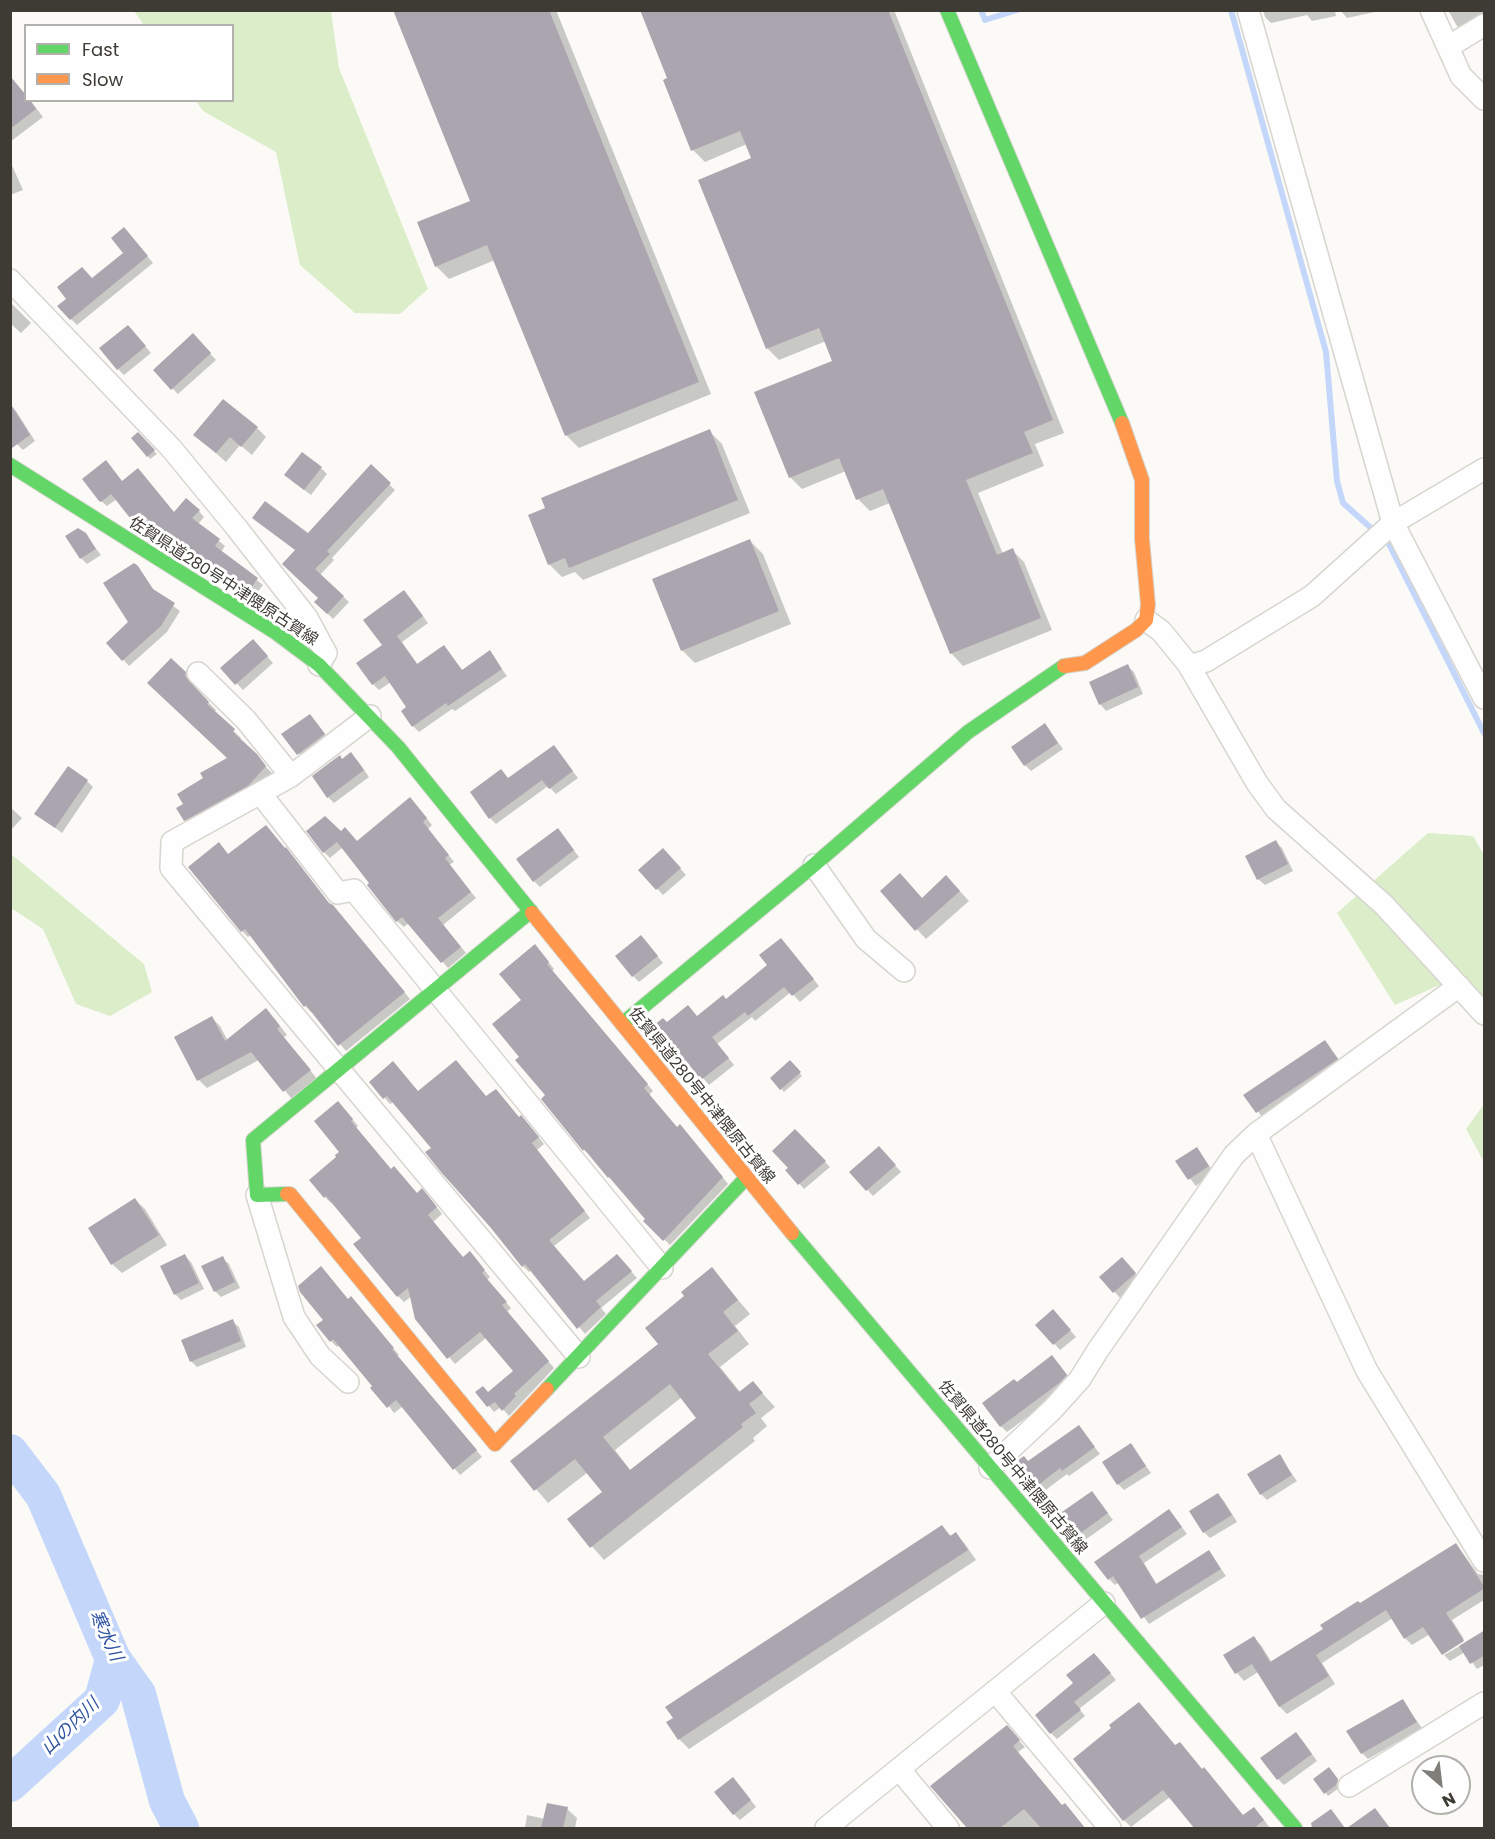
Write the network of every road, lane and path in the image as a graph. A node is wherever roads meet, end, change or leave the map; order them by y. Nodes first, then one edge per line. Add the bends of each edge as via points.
1 (947, 10) edge
2 (1248, 10) edge
3 (1431, 10) edge
4 (1485, 26) edge
5 (1448, 47) junction
6 (1485, 99) edge
7 (10, 280) edge
8 (10, 465) edge
9 (1485, 469) edge
10 (1393, 523) junction
11 (1146, 620) junction
12 (1188, 664) junction
13 (318, 665) junction
14 (198, 673) dead end
15 (1485, 698) edge
16 (370, 716) junction
17 (291, 776) junction
18 (260, 794) junction
19 (814, 865) junction
20 (531, 911) junction
21 (904, 971) dead end
22 (1459, 986) junction
23 (436, 990) junction
24 (1485, 1014) edge
25 (622, 1024) junction
26 (339, 1070) junction
27 (1256, 1134) junction
28 (746, 1178) junction
29 (257, 1195) junction
30 (663, 1268) junction
31 (579, 1357) junction
32 (348, 1382) dead end
33 (990, 1468) junction
34 (1485, 1561) edge
35 (1104, 1603) junction
36 (995, 1691) junction
37 (1485, 1703) edge
38 (899, 1769) junction
39 (1349, 1786) dead end
40 (826, 1828) edge
41 (948, 1828) edge
42 (1110, 1828) edge
43 (1295, 1828) edge

1 - 11 street via 1142,480
2 - 10 street
3 - 5 street
4 - 5 street
5 - 6 street via 1461,76
7 - 13 street via 171,448 236,527 307,618 326,653
8 - 13 street, 佐賀県道280号中津隈原古賀線 via 275,632
9 - 10 street
10 - 12 street via 1312,596 1206,661
10 - 15 street
11 - 12 street via 1161,631
11 - 19 street via 1085,663 1062,666 968,732
12 - 22 street via 1276,809 1384,905
13 - 16 street, 佐賀県道280号中津隈原古賀線
14 - 17 street via 246,720
16 - 17 street
16 - 20 street, 佐賀県道280号中津隈原古賀線
17 - 18 street
18 - 23 street via 338,893 354,890
18 - 26 street via 172,842 171,868
19 - 21 street via 866,939
19 - 25 street
20 - 23 street
20 - 25 street, 佐賀県道280号中津隈原古賀線
22 - 24 street
22 - 27 street
23 - 26 street
23 - 30 street
25 - 28 street, 佐賀県道280号中津隈原古賀線
26 - 29 street via 253,1140
26 - 31 street
27 - 33 street via 1233,1155 1080,1379
27 - 34 street via 1367,1371
28 - 30 street
28 - 33 street, 佐賀県道280号中津隈原古賀線
29 - 31 street via 290,1194 495,1444
29 - 32 street via 294,1317 320,1356
30 - 31 street
33 - 35 street, 佐賀県道280号中津隈原古賀線
35 - 36 street
35 - 43 street, 佐賀県道280号中津隈原古賀線
36 - 38 street
36 - 42 street
37 - 39 street
38 - 40 street
38 - 41 street

